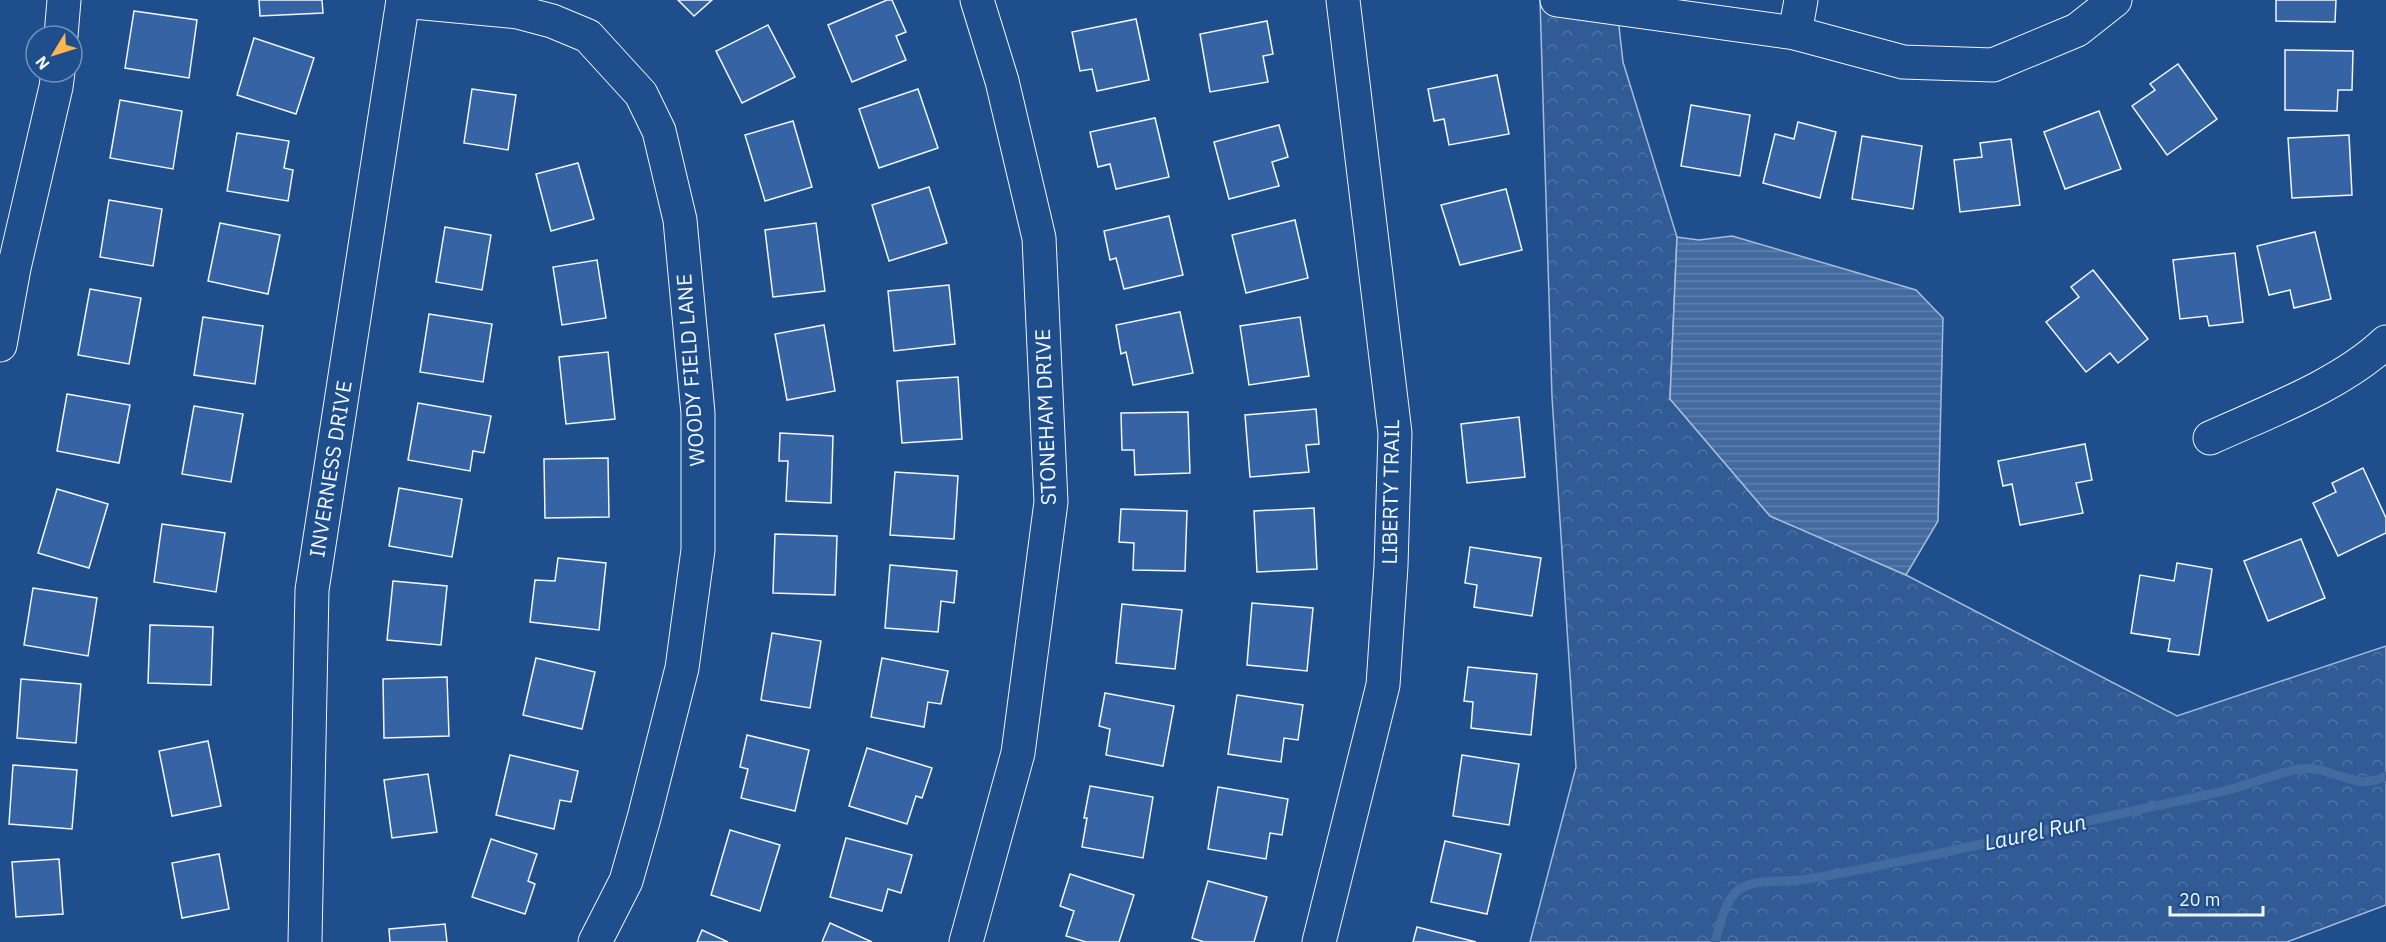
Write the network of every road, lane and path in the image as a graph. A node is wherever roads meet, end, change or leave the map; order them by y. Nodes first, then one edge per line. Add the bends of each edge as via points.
1 (64, 0) edge
2 (977, 0) edge
3 (1343, 0) edge
4 (1557, 0) edge
5 (1801, 0) edge
6 (2115, 0) edge
7 (403, 1) edge
8 (62, 24) edge
9 (1795, 33) junction
10 (57, 84) edge
11 (2386, 342) edge
12 (0, 345) edge
13 (2210, 438) dead end
14 (305, 942) edge
15 (595, 942) edge
16 (966, 942) edge
17 (1319, 942) edge

1 - 8 street
2 - 16 street, STONEHAM DRIVE via 1002,81 1039,238 1051,502 1018,753
3 - 17 street, LIBERTY TRAIL via 1395,433 1383,685
4 - 9 street
5 - 9 street
6 - 9 street via 2077,30 1993,65 1903,62
7 - 14 street, INVERNESS DRIVE via 312,590
7 - 15 street, WOODY FIELD LANE via 518,12 588,36 641,93 659,131 681,220 698,413 698,550 682,668 644,818 626,881
10 - 12 street via 14,267
11 - 13 street via 2318,388

